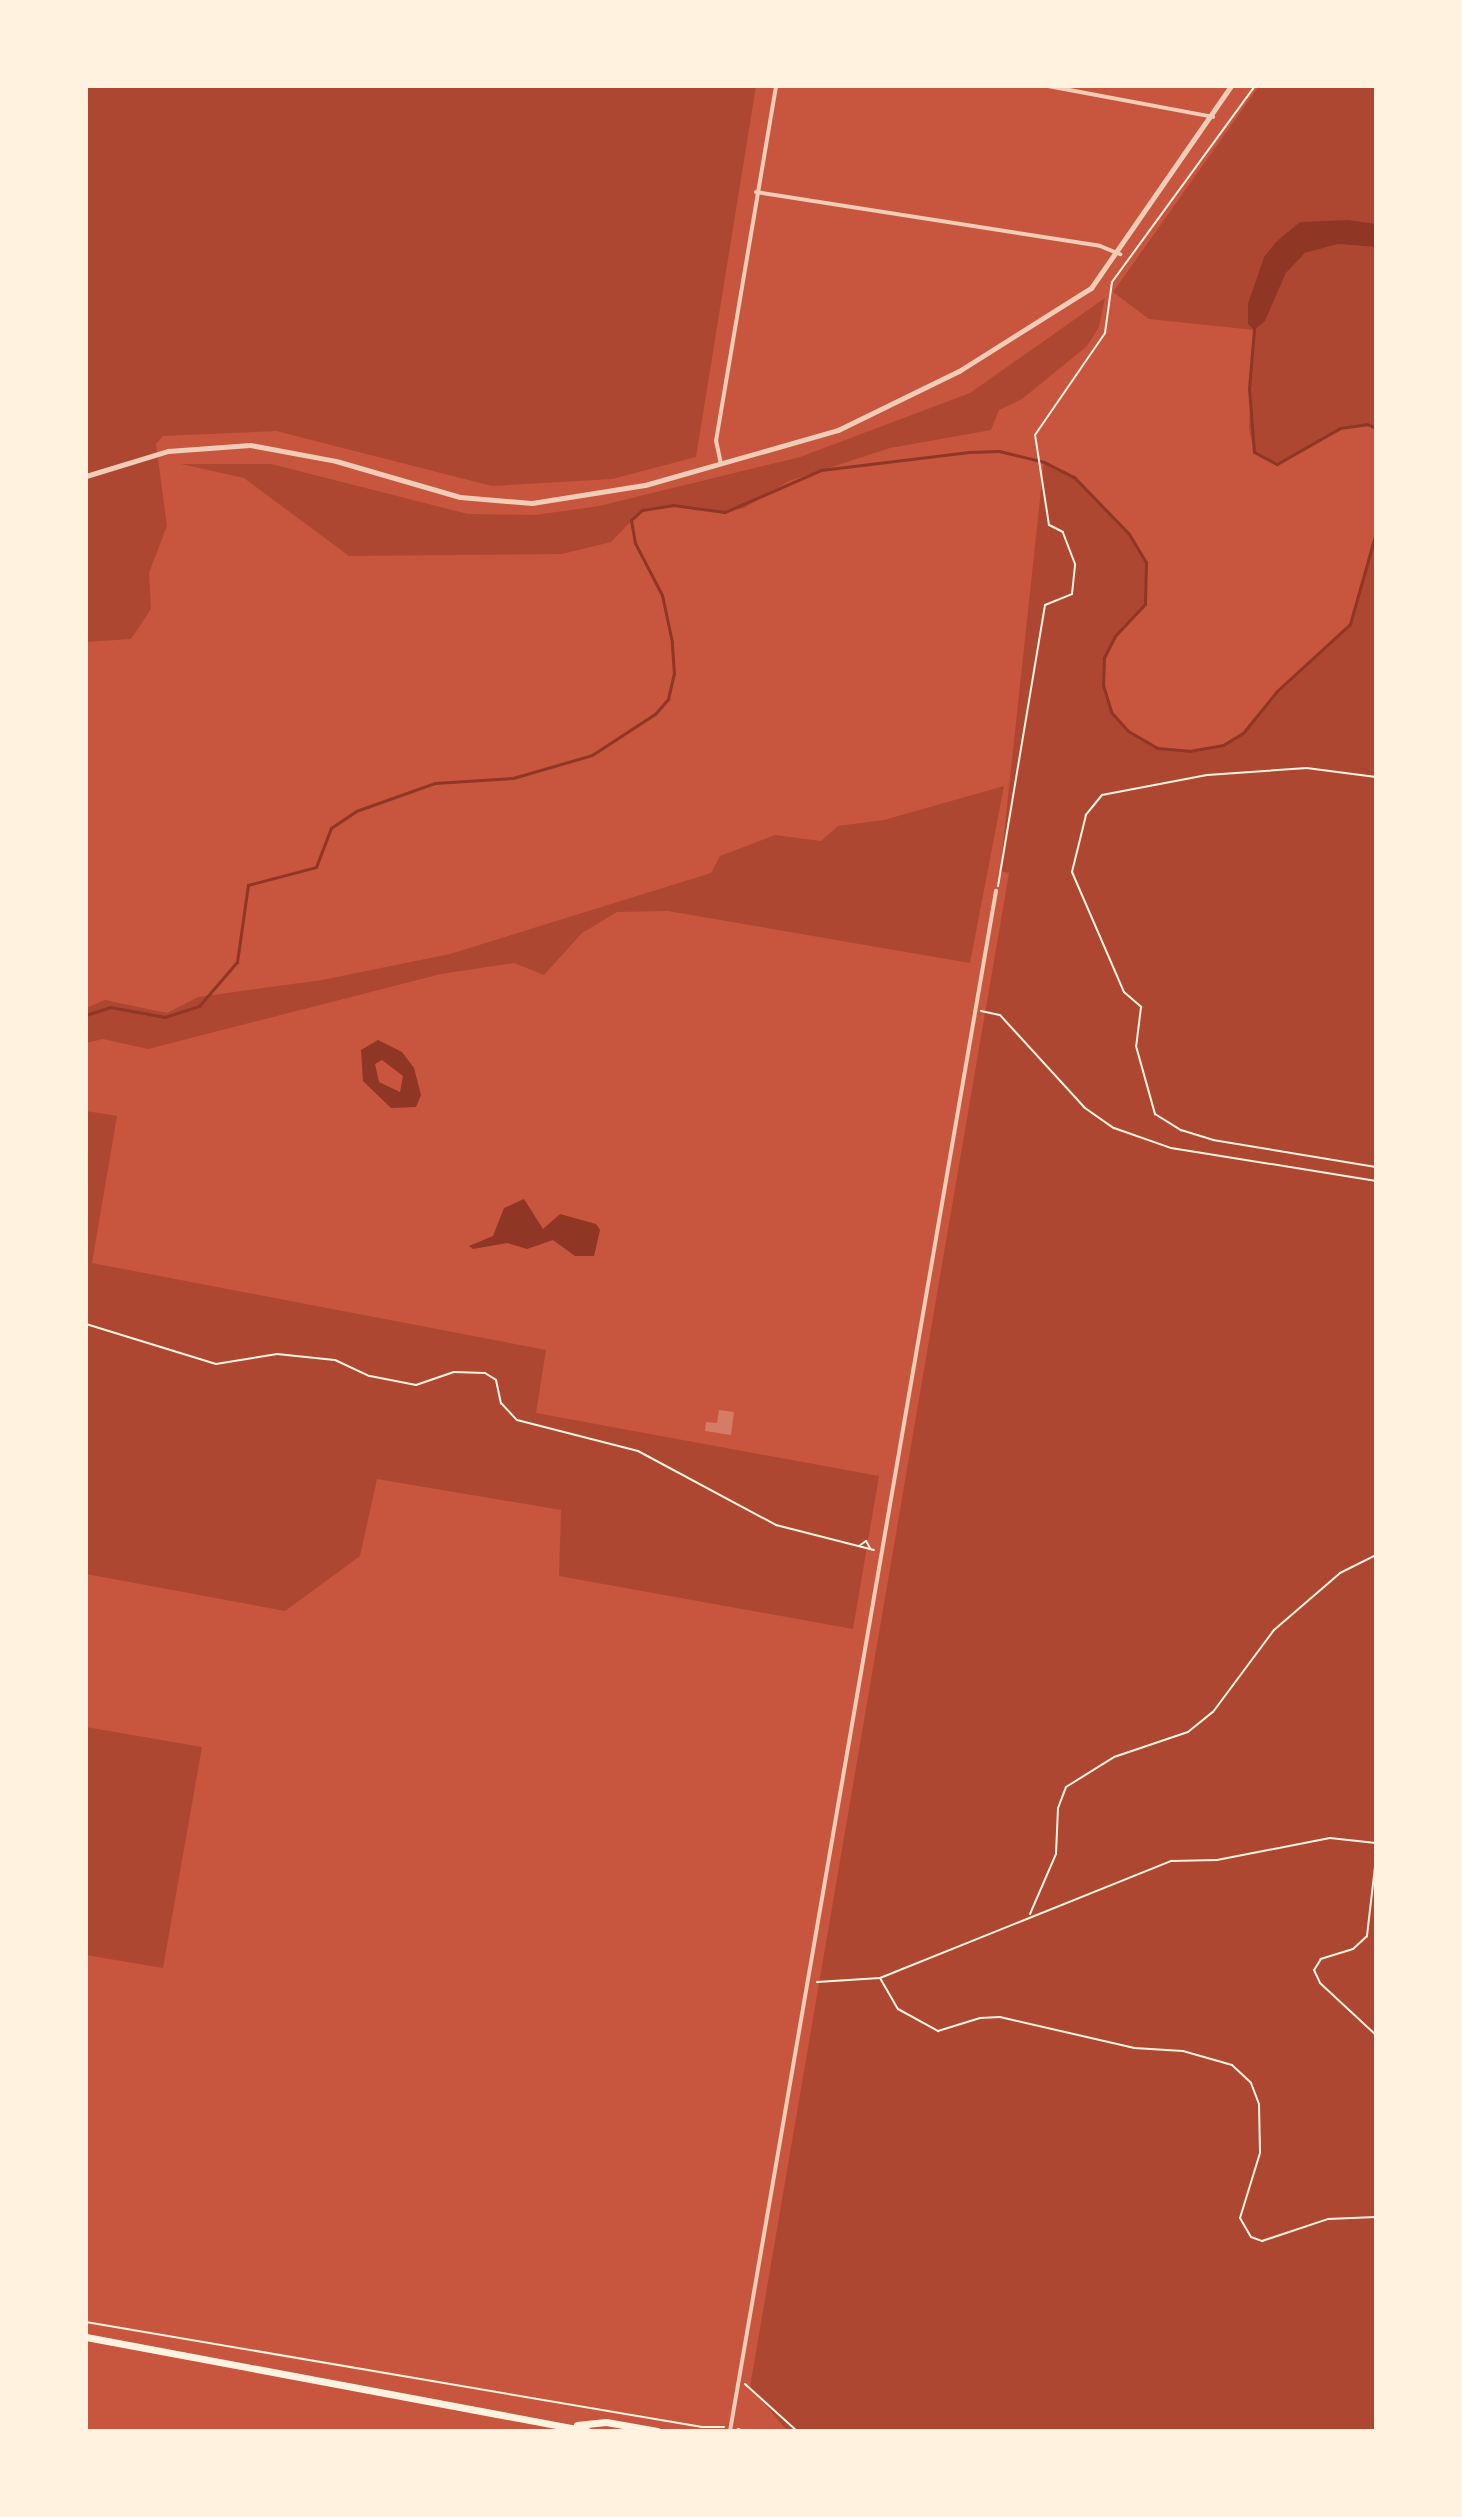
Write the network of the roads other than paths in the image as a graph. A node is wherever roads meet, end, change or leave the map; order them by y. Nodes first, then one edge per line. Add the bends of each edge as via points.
1 (776, 86) edge
2 (1048, 86) edge
3 (1231, 86) edge
4 (1213, 117) junction
5 (756, 192) junction
6 (1120, 254) junction
7 (721, 464) junction
8 (86, 476) edge
9 (996, 891) road end
10 (86, 2337) edge
11 (575, 2425) junction
12 (588, 2431) edge
13 (657, 2431) edge
14 (730, 2431) edge

1 - 5 street
2 - 4 street
3 - 4 street
4 - 6 street
5 - 6 street via 1100,246
5 - 7 street via 716,441
6 - 7 street via 1091,288 959,371 838,430
7 - 8 street via 606,493 532,503 460,497 322,458 250,445 168,451
9 - 14 street
10 - 11 main road
11 - 12 main road
11 - 13 main road via 606,2422

